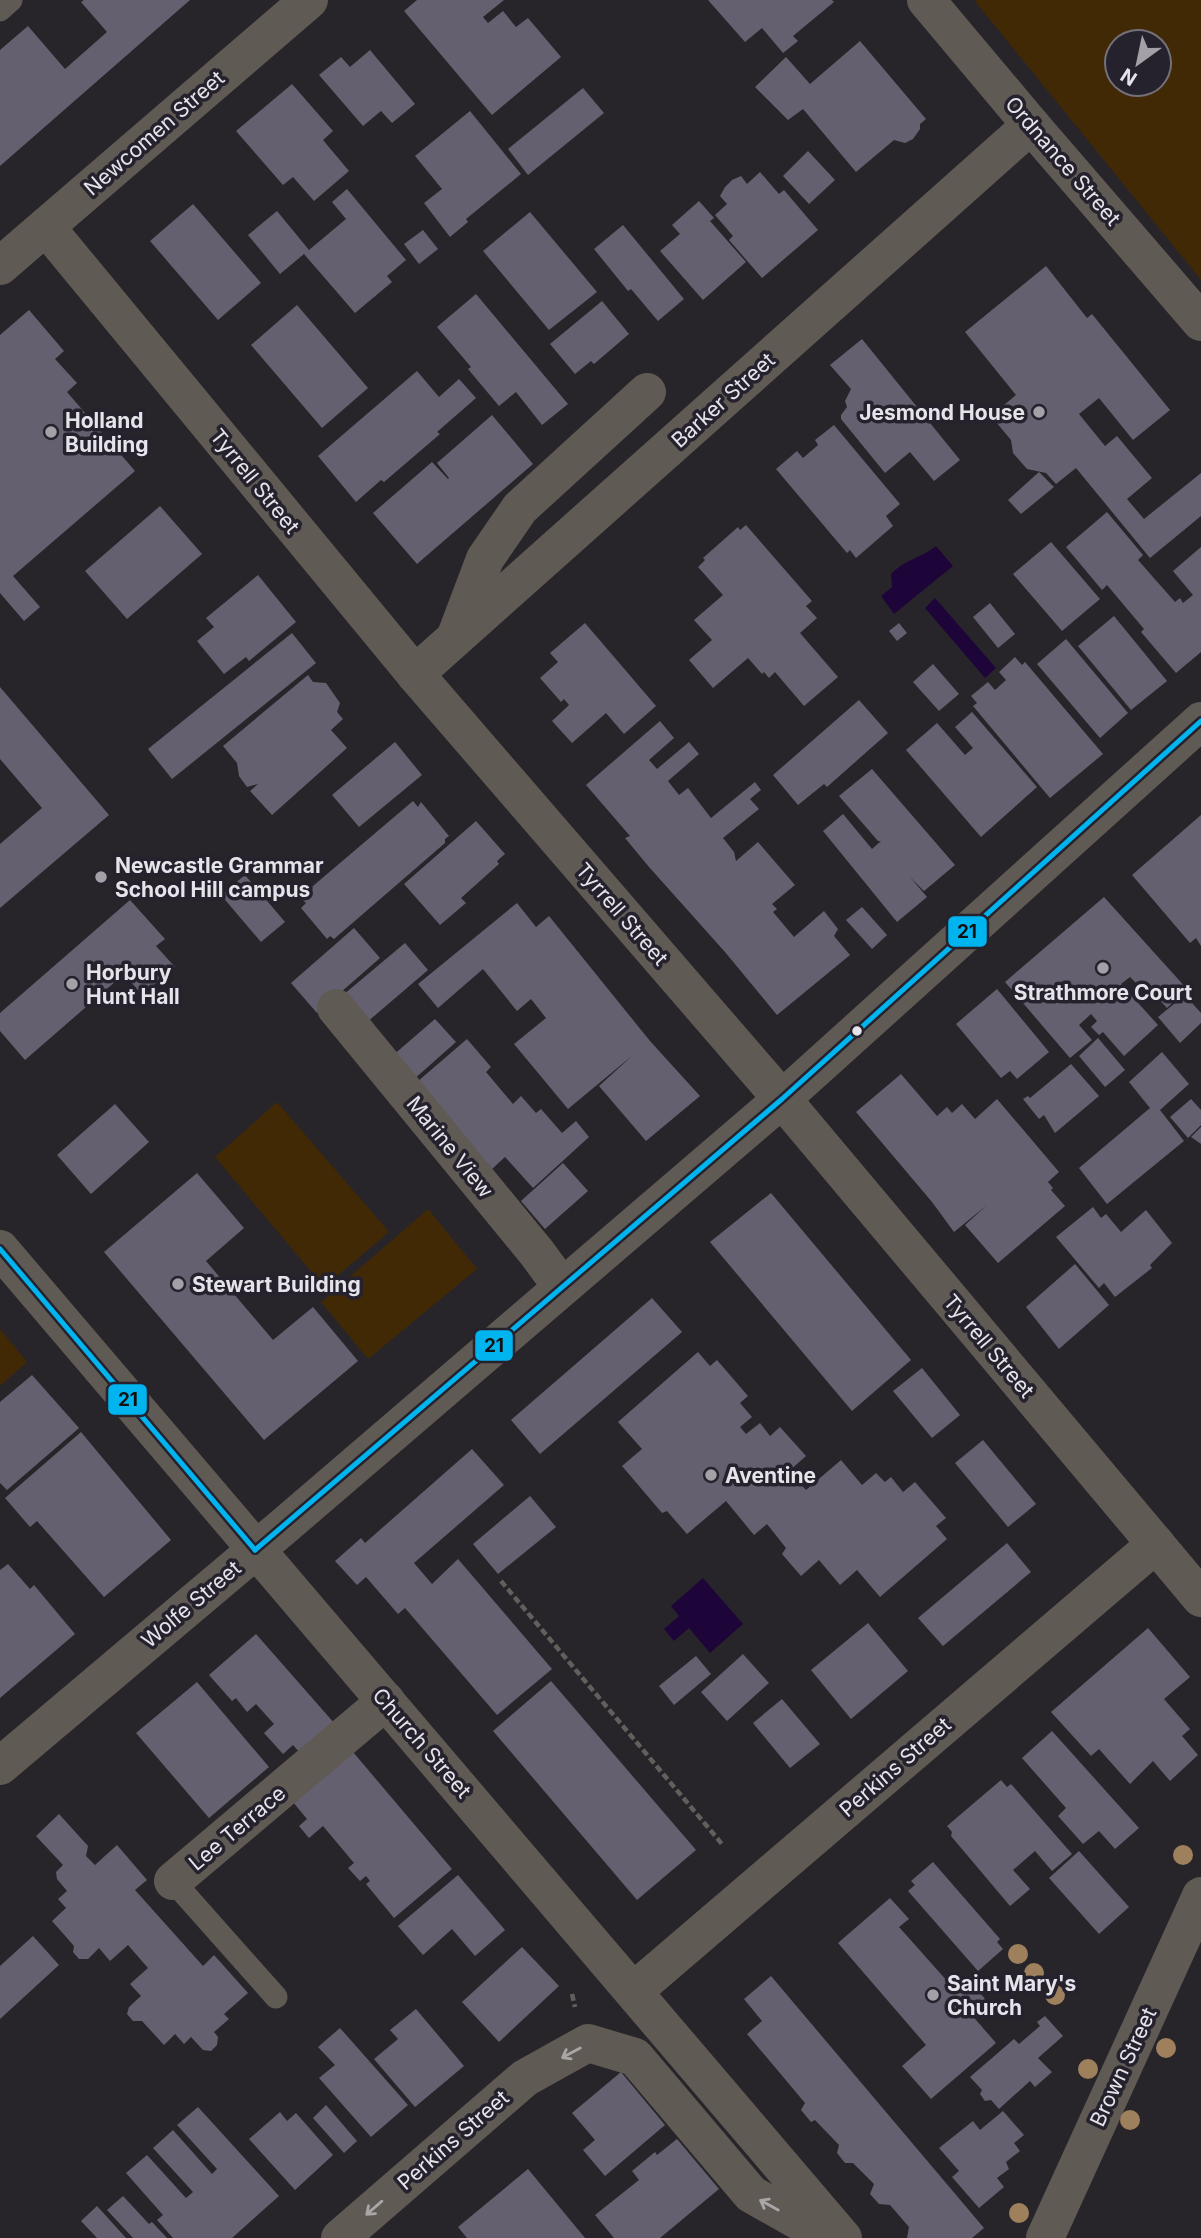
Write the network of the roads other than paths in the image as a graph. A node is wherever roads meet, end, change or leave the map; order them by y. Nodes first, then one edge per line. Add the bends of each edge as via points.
1 (11, 0) edge
2 (309, 0) edge
3 (926, 0) edge
4 (0, 10) edge
5 (1031, 125) junction
6 (46, 226) junction
7 (0, 266) edge
8 (1201, 322) edge
9 (647, 391) dead end
10 (455, 639) junction
11 (415, 674) junction
12 (1201, 721) edge
13 (336, 1008) dead end
14 (782, 1099) junction
15 (0, 1249) edge
16 (562, 1287) junction
17 (1156, 1544) junction
18 (255, 1550) junction
19 (1201, 1598) edge
20 (386, 1701) junction
21 (0, 1766) edge
22 (173, 1881) joint
23 (1201, 1896) edge
24 (635, 1990) junction
25 (276, 1997) dead end
26 (342, 2237) edge
27 (829, 2238) edge
28 (843, 2238) edge
29 (1045, 2238) edge

1 - 4 lane
2 - 6 street, Newcomen Street
3 - 5 street, Ordnance Street
5 - 8 street, Ordnance Street
5 - 10 street, Barker Street
6 - 7 street, Newcomen Street
6 - 11 street, Tyrrell Street
9 - 10 street via 520,508 485,559
10 - 11 street, Barker Street
11 - 14 street, Tyrrell Street
12 - 14 street, Wolfe Street
13 - 16 street, Marine View
14 - 16 street, Wolfe Street
14 - 17 street, Tyrrell Street
15 - 18 street, Church Street
16 - 18 street, Wolfe Street
17 - 19 street, Tyrrell Street
17 - 24 street, Perkins Street
18 - 20 street, Church Street
18 - 21 street, Wolfe Street
20 - 22 street, Lee Terrace
20 - 24 street, Church Street
22 - 25 lane, Lee Terrace
23 - 29 street, Brown Street
24 - 28 street, Church Street
27 -> 26 street, Perkins Street via 751,2194 635,2057 588,2043 525,2078

